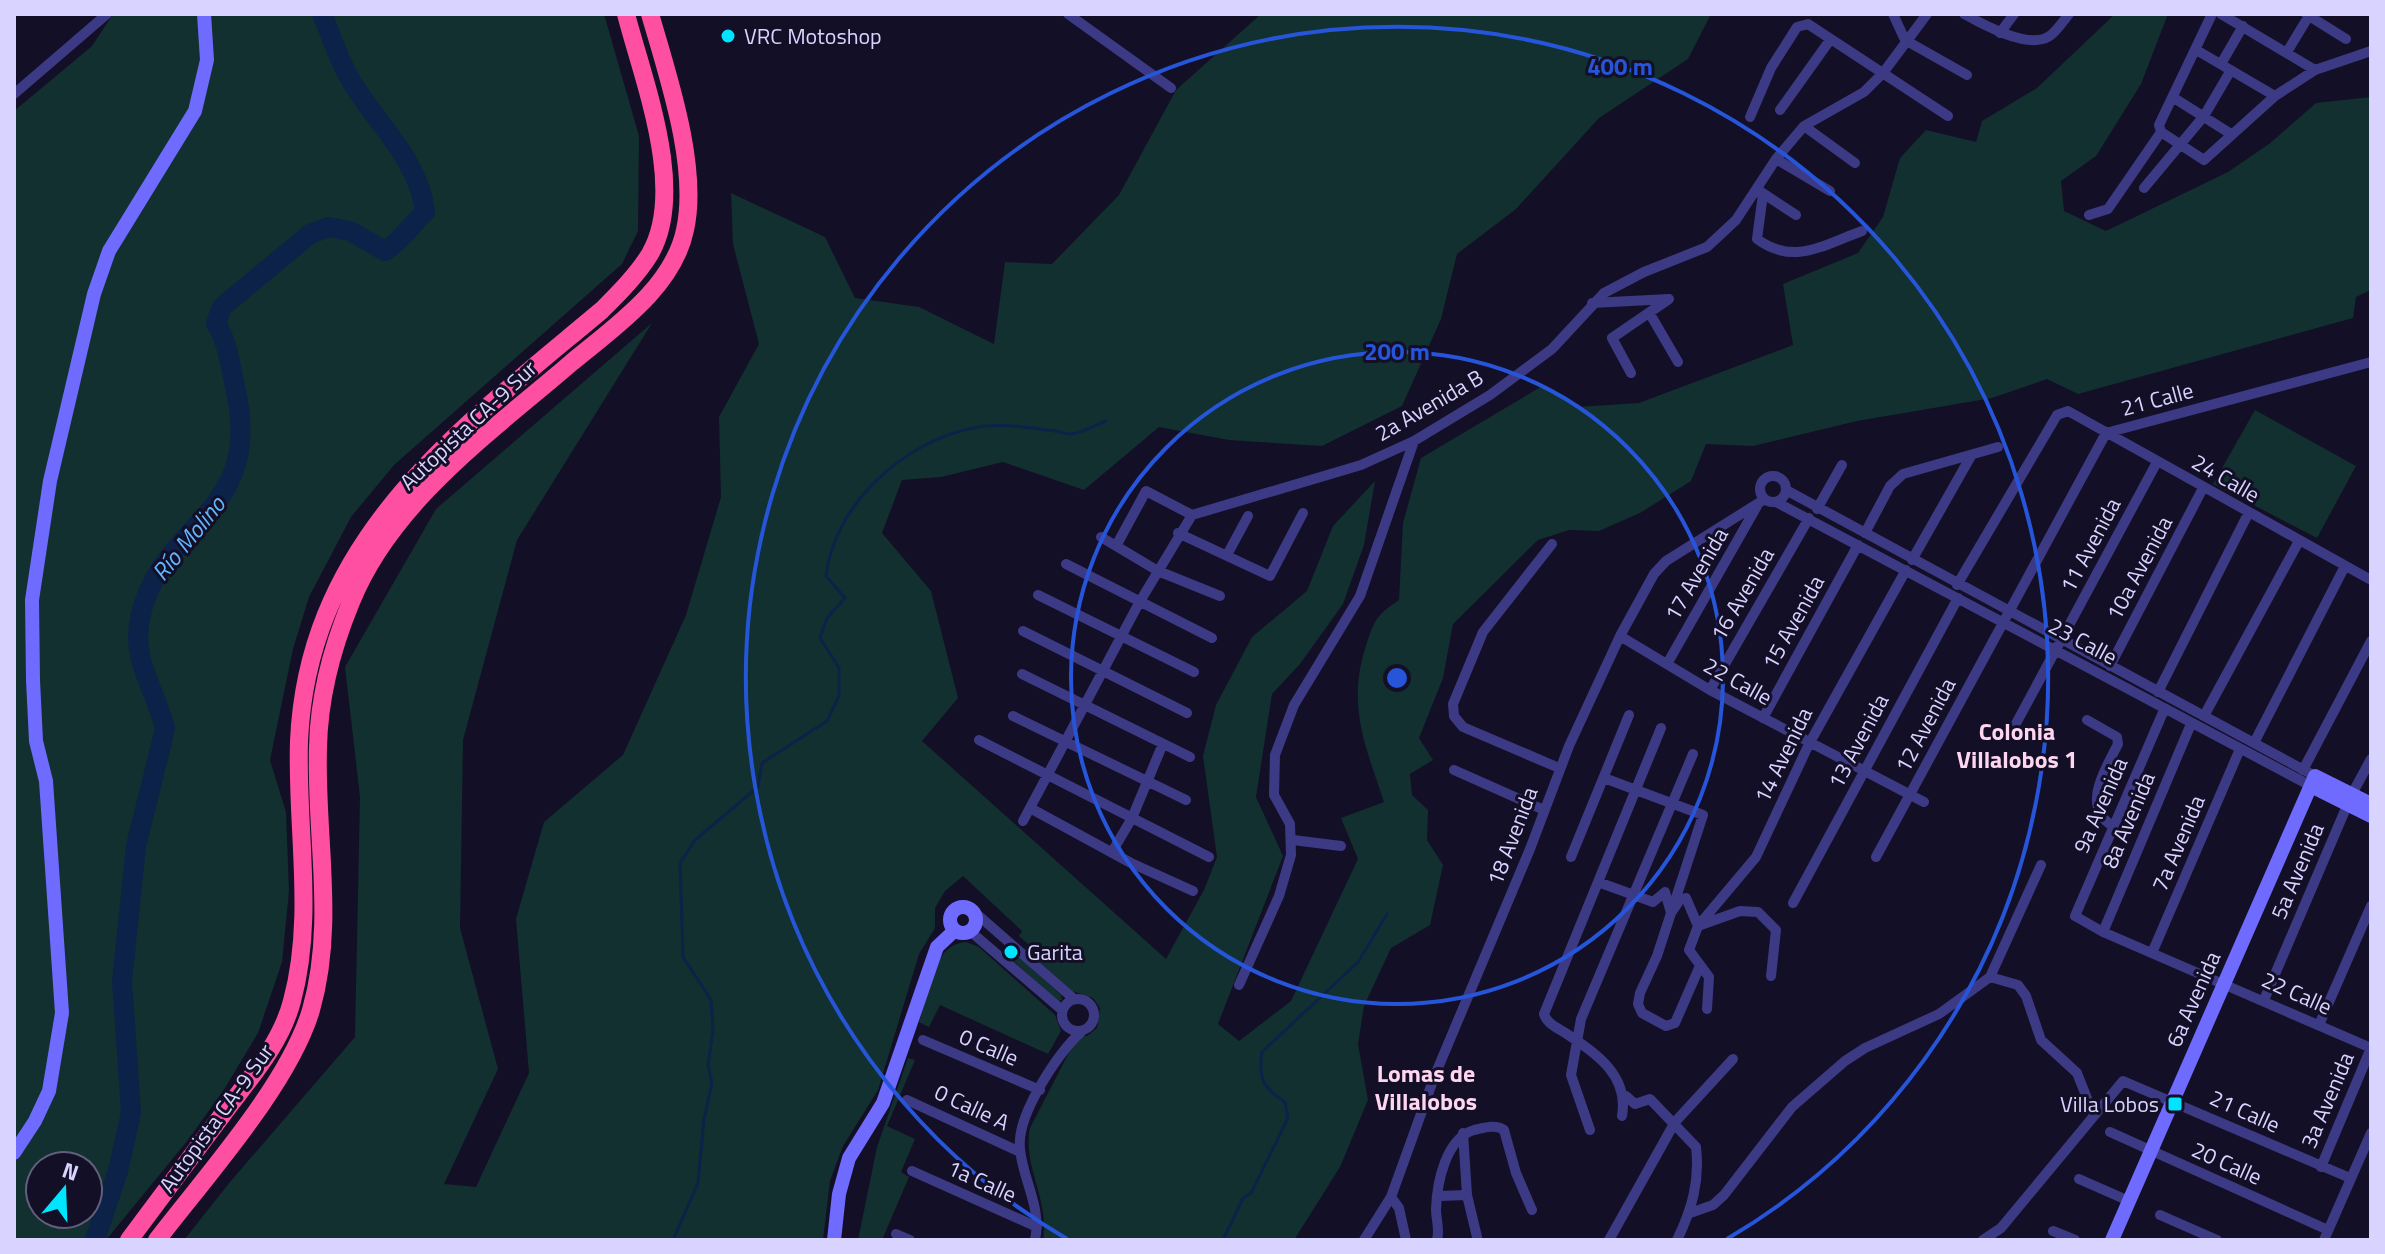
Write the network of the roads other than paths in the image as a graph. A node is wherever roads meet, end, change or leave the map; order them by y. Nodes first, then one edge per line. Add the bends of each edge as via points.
1 (107, 14) edge
2 (204, 14) edge
3 (626, 14) edge
4 (650, 14) edge
5 (1068, 14) edge
6 (1893, 14) edge
7 (1927, 14) edge
8 (1964, 14) edge
9 (2014, 14) edge
10 (2069, 14) edge
11 (2212, 14) edge
12 (2221, 14) edge
13 (2308, 15) edge
14 (2243, 26) junction
15 (2000, 33) junction
16 (2346, 39) dead end
17 (1830, 40) junction
18 (1905, 40) junction
19 (2198, 51) junction
20 (2371, 51) edge
21 (2287, 52) junction
22 (2226, 67) junction
23 (2315, 70) junction
24 (1883, 73) junction
25 (1967, 75) dead end
26 (1171, 88) dead end
27 (14, 94) edge
28 (2275, 96) junction
29 (2174, 98) junction
30 (1780, 110) dead end
31 (1948, 116) dead end
32 (2204, 116) junction
33 (1750, 117) dead end
34 (1804, 126) junction
35 (2161, 132) junction
36 (2231, 134) junction
37 (2178, 145) junction
38 (1776, 159) junction
39 (1855, 163) dead end
40 (2144, 188) dead end
41 (1759, 191) junction
42 (1830, 191) dead end
43 (1796, 215) dead end
44 (2089, 215) dead end
45 (1862, 231) dead end
46 (1592, 303) junction
47 (1650, 314) junction
48 (1678, 362) dead end
49 (2370, 362) edge
50 (1631, 373) dead end
51 (2106, 433) junction
52 (1414, 441) junction
53 (1998, 447) dead end
54 (1971, 456) junction
55 (2157, 462) junction
56 (1842, 465) dead end
57 (2203, 488) junction
58 (1786, 490) junction
59 (1767, 501) junction
60 (1817, 509) junction
61 (1303, 513) dead end
62 (2248, 514) junction
63 (1192, 515) junction
64 (1248, 516) dead end
65 (1809, 518) junction
66 (1178, 533) junction
67 (1865, 533) junction
68 (1101, 537) dead end
69 (2299, 541) junction
70 (1552, 544) dead end
71 (1858, 545) junction
72 (1116, 546) junction
73 (1227, 555) junction
74 (1066, 564) dead end
75 (1909, 565) junction
76 (2345, 566) junction
77 (1158, 571) junction
78 (2371, 580) edge
79 (1957, 585) junction
80 (1038, 595) dead end
81 (1220, 596) dead end
82 (1958, 598) junction
83 (1139, 603) junction
84 (2007, 611) junction
85 (2001, 622) junction
86 (1023, 631) dead end
87 (1620, 636) junction
88 (1123, 638) junction
89 (1212, 638) dead end
90 (2061, 640) junction
91 (2371, 641) edge
92 (2055, 652) junction
93 (1667, 664) junction
94 (2110, 666) junction
95 (1194, 672) dead end
96 (1022, 674) dead end
97 (1104, 674) junction
98 (1710, 690) junction
99 (2158, 692) junction
100 (1084, 706) junction
101 (2164, 710) junction
102 (1187, 713) dead end
103 (1629, 715) dead end
104 (1013, 716) dead end
105 (2204, 716) junction
106 (1763, 718) junction
107 (2087, 720) dead end
108 (2191, 724) junction
109 (1661, 728) dead end
110 (2012, 731) dead end
111 (979, 740) dead end
112 (1065, 742) junction
113 (2254, 743) junction
114 (1809, 744) junction
115 (1162, 746) junction
116 (2240, 749) junction
117 (1693, 754) dead end
118 (1190, 757) dead end
119 (2371, 759) edge
120 (1559, 768) junction
121 (1454, 770) dead end
122 (1864, 772) junction
123 (1048, 775) junction
124 (2310, 777) junction
125 (1604, 778) junction
126 (1149, 782) junction
127 (1635, 790) junction
128 (1910, 795) junction
129 (2350, 799) junction
130 (1186, 800) dead end
131 (1924, 802) dead end
132 (1670, 803) junction
133 (2371, 804) edge
134 (1030, 808) junction
135 (1544, 810) junction
136 (2371, 816) edge
137 (1132, 818) junction
138 (1023, 821) dead end
139 (2113, 826) junction
140 (1293, 840) junction
141 (1341, 846) dead end
142 (1112, 852) junction
143 (1209, 857) dead end
144 (1571, 857) dead end
145 (1876, 857) dead end
146 (2041, 865) dead end
147 (1598, 882) junction
148 (1193, 891) dead end
149 (1633, 894) junction
150 (1793, 903) dead end
151 (2371, 906) edge
152 (971, 909) junction
153 (1671, 913) junction
154 (2075, 916) joint
155 (1698, 926) junction
156 (954, 931) junction
157 (970, 931) junction
158 (2103, 932) junction
159 (1006, 938) junction
160 (995, 951) junction
161 (2152, 953) junction
162 (1699, 968) junction
163 (1771, 976) dead end
164 (1990, 977) junction
165 (2224, 983) junction
166 (1239, 985) dead end
167 (1074, 999) junction
168 (2264, 1000) junction
169 (1707, 1009) dead end
170 (1062, 1010) junction
171 (1064, 1023) junction
172 (2319, 1025) junction
173 (1082, 1031) junction
174 (923, 1040) dead end
175 (1576, 1040) junction
176 (2371, 1048) edge
177 (1063, 1050) junction
178 (1733, 1059) dead end
179 (1040, 1090) junction
180 (1626, 1096) junction
181 (907, 1100) dead end
182 (2173, 1100) junction
183 (1622, 1116) dead end
184 (2094, 1116) junction
185 (1675, 1122) junction
186 (1590, 1130) dead end
187 (2110, 1132) dead end
188 (1463, 1133) junction
189 (2371, 1133) edge
190 (2150, 1151) junction
191 (1020, 1152) junction
192 (14, 1153) edge
193 (2321, 1167) junction
194 (912, 1171) dead end
195 (2350, 1178) junction
196 (2079, 1179) dead end
197 (1467, 1195) junction
198 (1439, 1196) junction
199 (1391, 1197) junction
200 (2129, 1201) junction
201 (1532, 1210) dead end
202 (1690, 1213) junction
203 (2160, 1215) dead end
204 (1037, 1227) junction
205 (2053, 1231) dead end
206 (896, 1234) dead end
207 (2326, 1235) edge
208 (1477, 1237) dead end
209 (129, 1240) edge
210 (157, 1240) edge
211 (834, 1240) edge
212 (910, 1240) edge
213 (1035, 1240) edge
214 (1364, 1240) edge
215 (1406, 1240) edge
216 (1437, 1240) edge
217 (1609, 1240) edge
218 (1677, 1240) edge
219 (1983, 1240) edge
220 (2075, 1240) edge
221 (2112, 1240) edge
222 (2217, 1240) edge

1 - 27 street
2 - 192 main road via 207,60 195,111 109,251 50,481 32,600 33,680 36,741 46,781 62,1013 49,1091
3 - 209 highway, Autopista CA-9 Sur via 663,169 665,201 651,253 602,310 414,476 352,559 323,624 305,690 299,745 302,954 292,1002 264,1059
4 - 210 highway, Autopista CA-9 Sur via 687,170 689,203 682,243 648,296 430,486 392,532 353,597 323,695 318,747 324,920 312,1006 284,1070
5 - 26 street
6 - 18 street
7 - 18 street, 2a Avenida B
8 - 15 street
9 - 15 street
10 - 15 street via 2050,37
11 - 19 street
12 - 14 street
13 - 16 street
13 - 21 street
14 - 21 street
14 - 22 street
17 - 24 street
17 - 30 street
17 - 33 street via 1808,24 1797,27 1771,68
18 - 24 street, 2a Avenida B
18 - 25 street
19 - 22 street
19 - 29 street
20 - 23 street
21 - 23 street
22 - 28 street
22 - 32 street
23 - 28 street
24 - 31 street
24 - 34 street, 2a Avenida B via 1864,92
28 - 36 street
29 - 32 street
29 - 35 street via 2159,125
32 - 36 street
32 - 37 street
34 - 38 street, 2a Avenida B
34 - 39 street
35 - 37 street
35 - 44 street via 2108,209
36 - 37 street via 2204,160
37 - 40 street
38 - 41 street, 2a Avenida B
38 - 42 street
41 - 43 street
41 - 45 street via 1757,239 1779,253 1807,251
41 - 46 street, 2a Avenida B via 1707,247 1631,278
46 - 47 street via 1669,299
46 - 52 street, 2a Avenida B via 1537,362
47 - 48 street
47 - 50 street via 1612,338
49 - 51 street, 21 Calle
51 - 55 street, 24 Calle
51 - 79 street, 24 Calle via 2062,412
51 - 84 street, 21 Calle
52 - 63 street, 2a Avenida B via 1361,465
52 - 140 street via 1360,596 1300,695 1275,755 1274,795
53 - 54 street
54 - 67 street via 1903,474
54 - 75 street, 14 Avenida
55 - 57 street, 24 Calle
55 - 90 street, 11 Avenida
56 - 60 street
57 - 62 street, 24 Calle
57 - 94 street, 10a Avenida
58 - 59 street
58 - 59 street via 1779,477 1766,478 1760,488
58 - 60 street, 23 Calle
59 - 65 street, 23 Calle
59 - 87 street, 18 Avenida via 1666,561
59 - 93 street, 17 Avenida
60 - 67 street, 23 Calle
61 - 73 street via 1270,576
62 - 69 street, 24 Calle
62 - 99 street
63 - 66 street
63 - 72 street via 1146,491
64 - 73 street
65 - 71 street, 23 Calle
65 - 98 street, 16 Avenida
66 - 73 street
66 - 77 street
67 - 75 street, 23 Calle
68 - 72 street
69 - 76 street, 24 Calle
69 - 105 street
70 - 120 street via 1483,632 1453,704 1463,727
71 - 75 street, 23 Calle
71 - 106 street, 15 Avenida
72 - 77 street
74 - 83 street
75 - 79 street, 23 Calle
75 - 82 street, 23 Calle
75 - 114 street, 14 Avenida
76 - 78 street, 24 Calle
76 - 113 street
77 - 81 street
77 - 83 street
79 - 84 street, 23 Calle
80 - 88 street
82 - 85 street, 23 Calle
82 - 122 street, 13 Avenida
83 - 88 street
83 - 89 street
84 - 85 street, 12 Avenida
84 - 90 street, 23 Calle
85 - 92 street, 23 Calle
85 - 128 street, 12 Avenida
86 - 97 street
87 - 93 street, 22 Calle
87 - 120 street, 18 Avenida
88 - 95 street
88 - 97 street
90 - 92 street, 11 Avenida
90 - 94 street, 23 Calle
91 - 124 street, 6a Avenida
92 - 101 street, 23 Calle
92 - 110 street, 11 Avenida
93 - 98 street, 22 Calle
94 - 99 street, 23 Calle
96 - 100 street
97 - 100 street
97 - 102 street
98 - 106 street, 22 Calle
99 - 105 street, 23 Calle
100 - 112 street
100 - 115 street
101 - 108 street, 23 Calle
101 - 139 street, 9a Avenida
103 - 125 street
104 - 112 street
105 - 113 street, 23 Calle
106 - 114 street, 22 Calle
107 - 139 street via 2117,737 2096,792 2101,816
108 - 116 street, 23 Calle
108 - 158 street, 8a Avenida
109 - 127 street
111 - 123 street
112 - 123 street
112 - 126 street
113 - 124 street, 23 Calle
114 - 122 street, 22 Calle
114 - 155 street, 14 Avenida via 1756,857
115 - 118 street
115 - 126 street
116 - 124 street, 23 Calle
116 - 161 street, 7a Avenida
117 - 132 street
119 - 129 street, 5a Avenida
120 - 135 street, 18 Avenida
121 - 135 street
122 - 128 street, 22 Calle
122 - 150 street, 13 Avenida
123 - 134 street
123 - 137 street
124 - 129 main road, 23 Calle
124 - 165 main road, 6a Avenida
125 - 127 street
125 - 144 street
126 - 130 street
126 - 137 street
127 - 132 street
127 - 147 street
128 - 131 street, 22 Calle
128 - 145 street, 12 Avenida
129 - 133 main road, 23 Calle
129 - 136 main road, 23 Calle
129 - 168 street, 5a Avenida
132 - 149 street
132 - 153 street via 1700,811 1704,819
134 - 138 street
134 - 142 street
135 - 199 street, 18 Avenida
137 - 142 street
137 - 143 street
139 - 154 street, 9a Avenida
140 - 141 street
140 - 166 street via 1279,896
142 - 148 street
146 - 164 street
147 - 149 street
147 - 175 street via 1544,1014
149 - 153 street via 1653,902 1665,892
149 - 175 street
151 - 172 street
152 - 156 main road via 953,910 949,918
152 - 157 main road via 976,920
152 - 159 street
153 - 155 street via 1686,898
153 - 162 street via 1640,993 1642,1013 1666,1026 1675,1023
154 - 158 street, 22 Calle
155 - 162 street, 14 Avenida via 1689,950
155 - 163 street via 1740,911 1766,916 1776,930
156 - 157 main road
156 - 211 main road via 937,947 883,1103 849,1158
157 - 160 street
158 - 161 street, 22 Calle
159 - 160 street
159 - 167 street
160 - 170 street
161 - 165 street, 22 Calle
162 - 169 street via 1709,977
164 - 184 street via 2018,985 2041,1040 2077,1073
164 - 202 street via 1939,1014 1845,1061 1792,1107 1724,1195
165 - 168 street, 22 Calle
165 - 182 main road, 6a Avenida
167 - 170 street
167 - 173 street via 1083,999 1094,1010 1094,1021
168 - 172 street, 22 Calle
170 - 171 street
171 - 173 street
171 - 177 street
172 - 176 street, 22 Calle
173 - 177 street
174 - 179 street, 0 Calle
175 - 180 street via 1617,1077
175 - 186 street via 1571,1075
176 - 193 street, 3a Avenida
177 - 179 street
178 - 185 street
179 - 191 street via 1021,1128
180 - 183 street
180 - 185 street via 1635,1104 1650,1099
181 - 191 street, 0 Calle A
182 - 184 street, 21 Calle via 2123,1081
182 - 190 main road, 6a Avenida
182 - 193 street, 21 Calle
184 - 219 street via 2001,1228
185 - 202 street via 1696,1147
185 - 217 street
187 - 190 street, 20 Calle
188 - 197 street
188 - 198 street via 1450,1147
188 - 201 street via 1497,1126 1504,1130
189 - 195 street
190 - 200 main road, 6a Avenida
190 - 207 street, 20 Calle
191 - 204 street
193 - 195 street, 21 Calle
194 - 204 street, 1a Calle
195 - 207 street
196 - 200 street
197 - 198 street
197 - 208 street
198 - 216 street
199 - 214 street, 18 Avenida
199 - 215 street
200 - 221 main road, 6a Avenida
202 - 218 street
203 - 222 street
204 - 213 street
205 - 220 street
206 - 212 street

